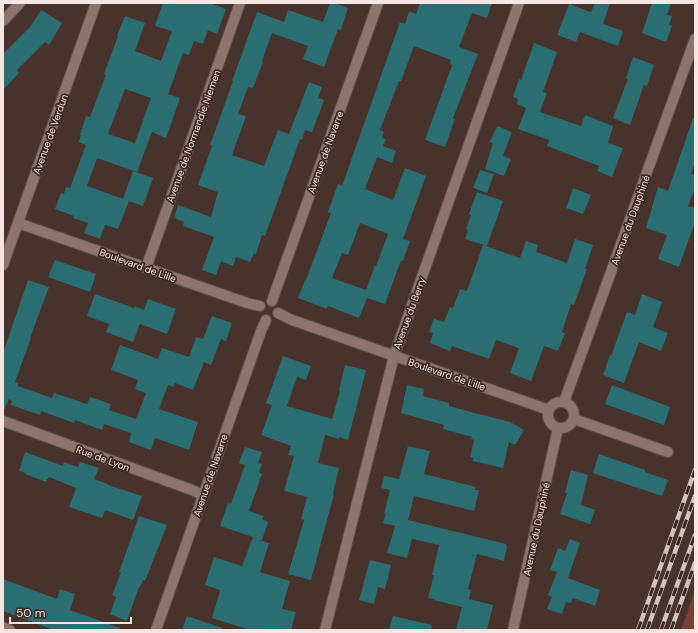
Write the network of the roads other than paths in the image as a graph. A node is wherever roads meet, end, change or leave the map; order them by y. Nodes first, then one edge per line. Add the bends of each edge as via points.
1 (20, 3) edge
2 (96, 3) edge
3 (240, 3) edge
4 (378, 3) edge
5 (520, 3) edge
6 (3, 21) edge
7 (695, 39) edge
8 (18, 223) junction
9 (3, 264) edge
10 (146, 268) junction
11 (272, 301) junction
12 (260, 306) junction
13 (278, 313) junction
14 (266, 320) junction
15 (394, 356) junction
16 (564, 402) junction
17 (549, 410) junction
18 (574, 419) junction
19 (3, 421) edge
20 (558, 428) junction
21 (668, 452) dead end
22 (203, 495) junction
23 (3, 627) edge
24 (10, 630) edge
25 (156, 630) edge
26 (325, 630) edge
27 (513, 630) edge

1 - 6 street
2 - 8 street, Avenue de Verdun
3 - 10 street, Avenue de Normandie Niemen
4 - 11 street, Avenue de Navarre
5 - 15 street, Avenue du Berry
7 - 16 street, Avenue du Dauphiné
8 - 9 street, Avenue de Verdun
8 - 10 street, Boulevard de Lille
10 - 12 street, Boulevard de Lille via 247,304
11 - 12 street via 263,302
11 - 13 street via 278,307
12 - 14 street via 260,316
13 - 14 street via 274,318
13 - 15 street, Boulevard de Lille
14 - 22 street, Avenue de Navarre
15 - 17 street, Boulevard de Lille
15 - 26 street, Avenue du Berry
16 - 17 street via 554,404
16 - 18 street via 572,407
17 - 20 street via 549,421
18 - 20 street via 566,428
18 - 21 street
19 - 22 street, Rue de Lyon
20 - 27 street, Avenue du Dauphiné
22 - 25 street, Avenue de Navarre
23 - 24 street

